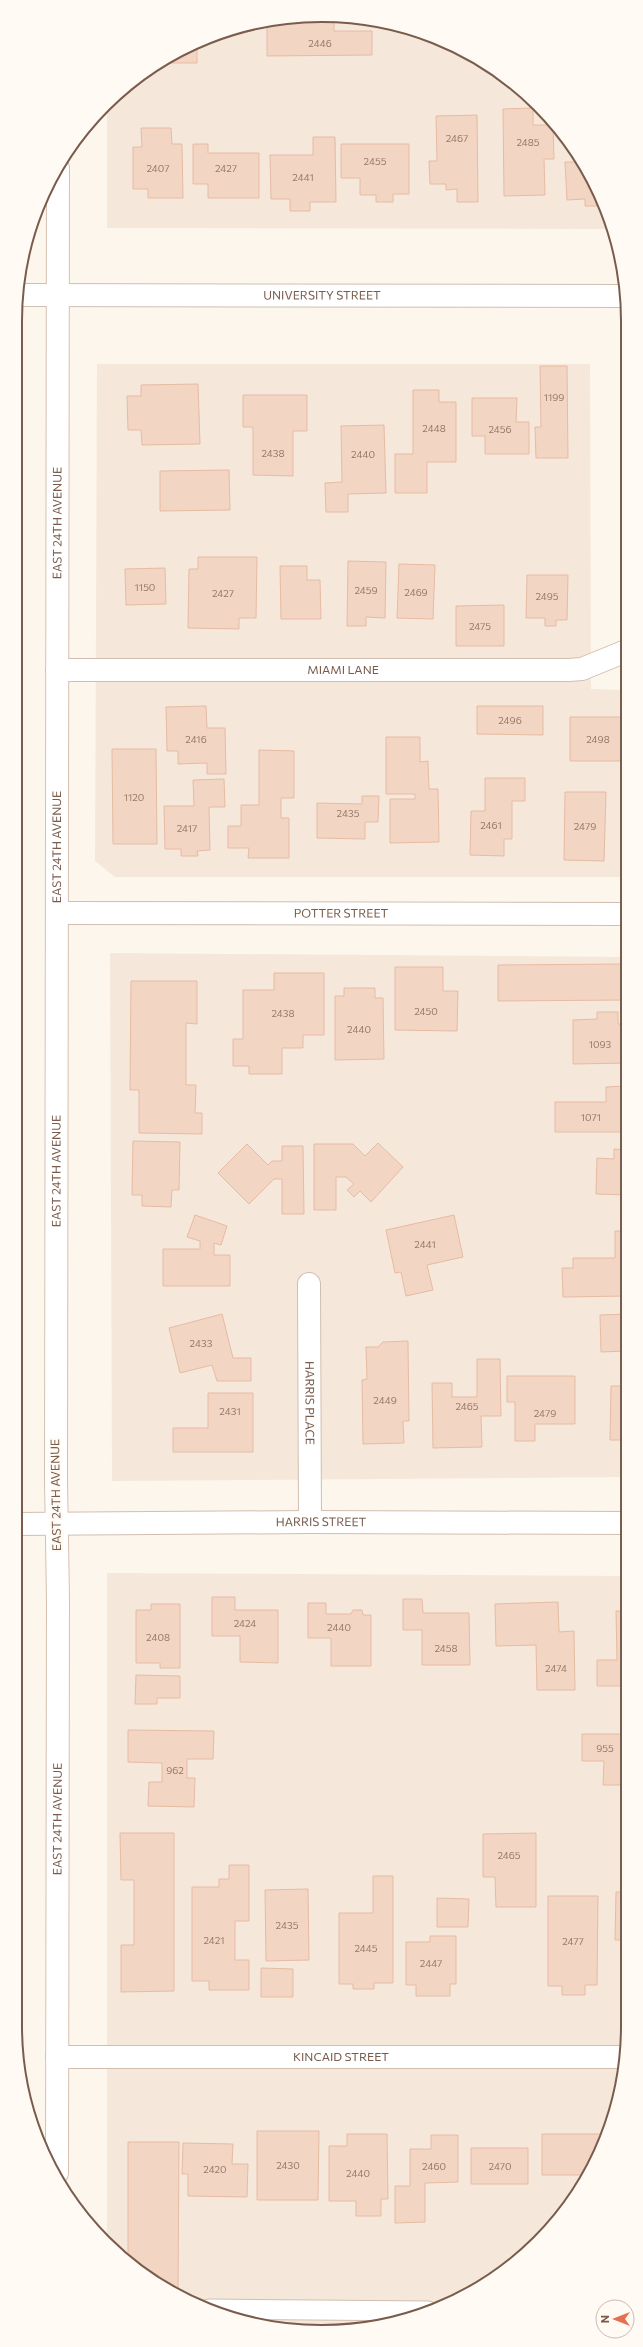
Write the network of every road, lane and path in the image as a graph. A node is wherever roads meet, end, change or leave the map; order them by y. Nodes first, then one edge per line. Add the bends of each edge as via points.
1 (58, 180) edge
2 (24, 295) edge
3 (58, 295) junction
4 (619, 296) edge
5 (621, 653) edge
6 (57, 670) junction
7 (57, 913) junction
8 (621, 914) edge
9 (309, 1284) dead end
10 (310, 1522) junction
11 (621, 1523) edge
12 (22, 1524) edge
13 (57, 1524) junction
14 (57, 2057) junction
15 (619, 2057) edge
16 (57, 2166) edge
17 (226, 2309) edge
18 (409, 2312) edge

1 - 3 street, EAST 24TH AVENUE
2 - 3 street, UNIVERSITY STREET
3 - 4 street, UNIVERSITY STREET
3 - 6 street, EAST 24TH AVENUE
5 - 6 street, MIAMI LANE via 582,668 569,670
6 - 7 street, EAST 24TH AVENUE
7 - 8 street, POTTER STREET
7 - 13 street, EAST 24TH AVENUE
9 - 10 street, HARRIS PLACE
10 - 11 street, HARRIS STREET
10 - 13 street, HARRIS STREET
12 - 13 street, HARRIS STREET
13 - 14 street, EAST 24TH AVENUE
14 - 15 street, KINCAID STREET
14 - 16 street, EAST 24TH AVENUE
17 - 18 lane

